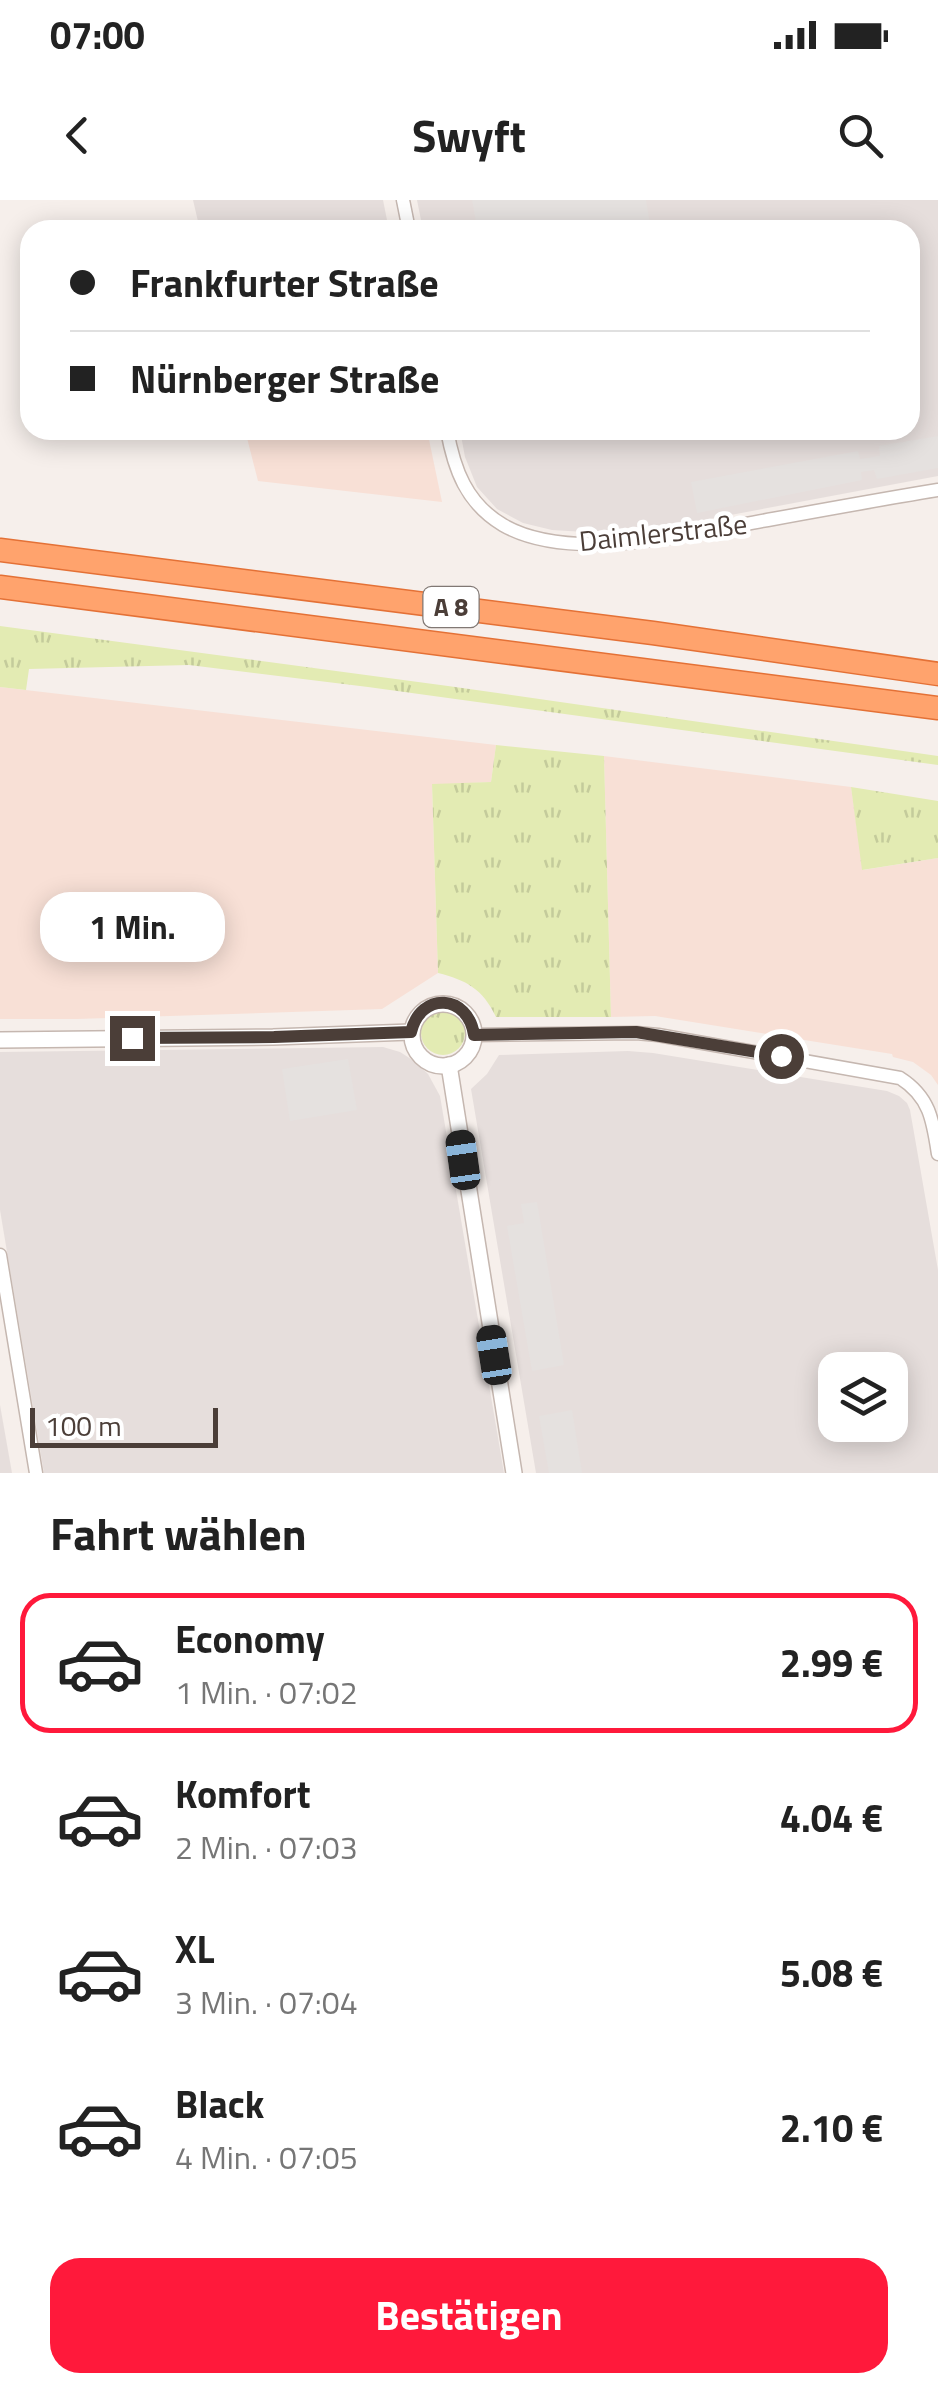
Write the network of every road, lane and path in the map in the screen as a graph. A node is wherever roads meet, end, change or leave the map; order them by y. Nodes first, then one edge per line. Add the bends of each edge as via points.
1 (450, 440) edge
2 (938, 490) edge
3 (0, 550) edge
4 (0, 587) edge
5 (938, 674) edge
6 (938, 708) edge
7 (411, 1032) junction
8 (474, 1035) junction
9 (0, 1040) edge
10 (449, 1065) junction
11 (938, 1154) edge
12 (0, 1255) edge
13 (36, 1473) edge
14 (514, 1473) edge

1 - 2 street, Daimlerstraße via 459,478 488,514 514,530 565,542 665,537
3 - 5 highway, A 8
4 - 6 highway, A 8
7 - 8 street via 420,1012 439,1003 468,1015
7 - 9 street
7 - 10 street via 424,1060
8 - 10 street via 468,1053
8 - 11 street via 658,1034 900,1078 925,1101
10 - 14 street
12 - 13 street

